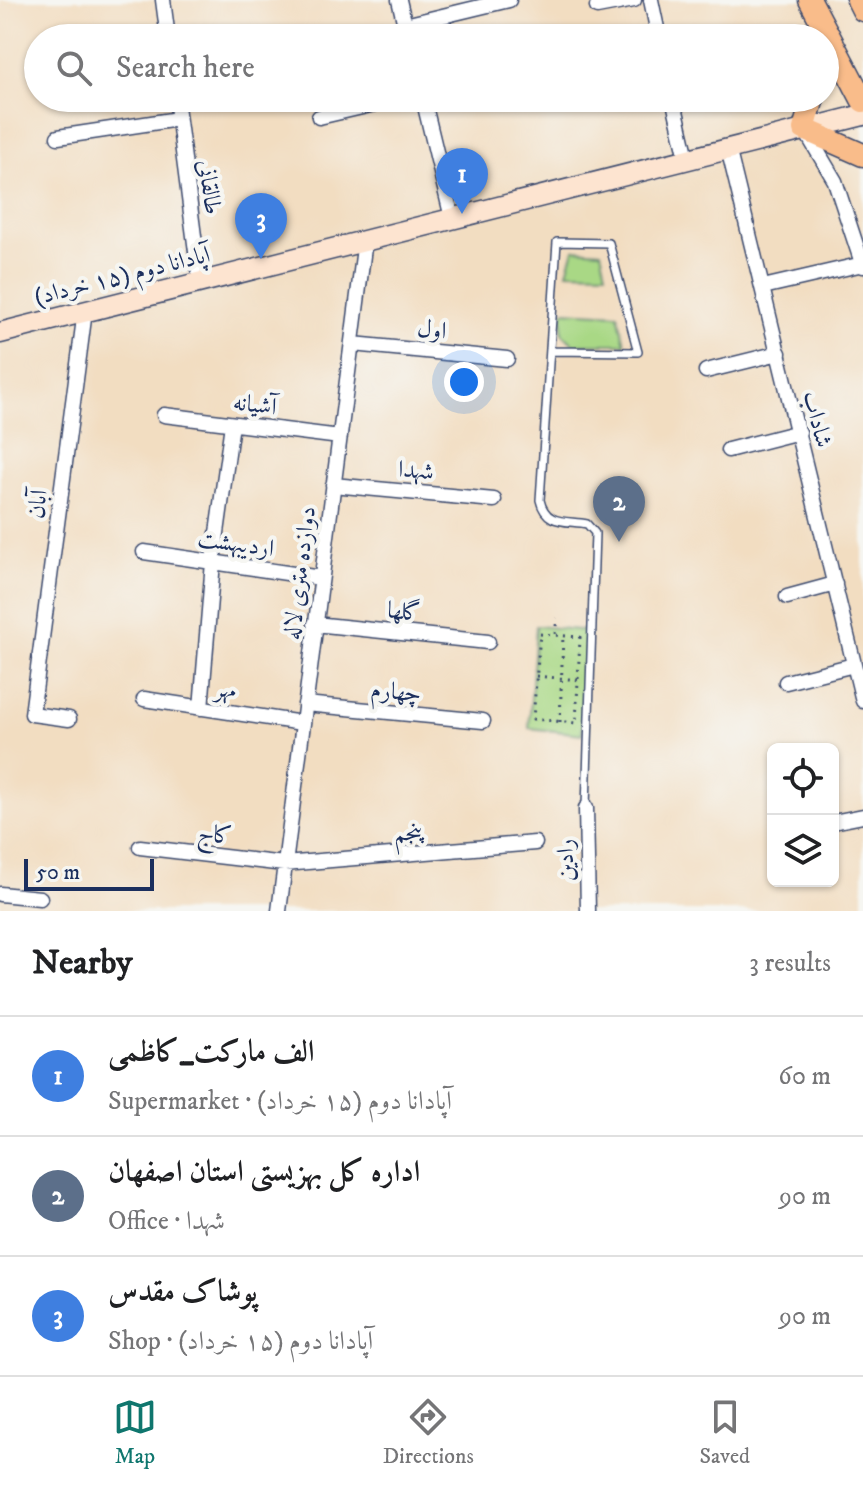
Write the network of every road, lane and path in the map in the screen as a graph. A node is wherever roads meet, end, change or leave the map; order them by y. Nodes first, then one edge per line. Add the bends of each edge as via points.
1 (163, 0) edge
2 (399, 0) edge
3 (509, 0) edge
4 (634, 0) edge
5 (651, 0) edge
6 (810, 0) edge
7 (858, 0) edge
8 (597, 7) dead end
9 (863, 10) edge
10 (166, 24) edge
11 (405, 24) edge
12 (432, 24) edge
13 (656, 24) edge
14 (819, 24) edge
15 (839, 64) edge
16 (863, 101) edge
17 (177, 112) edge
18 (341, 112) edge
19 (426, 112) edge
20 (676, 112) edge
21 (809, 112) edge
22 (863, 115) edge
23 (319, 117) dead end
24 (178, 119) junction
25 (804, 129) junction
26 (58, 137) dead end
27 (728, 148) junction
28 (863, 155) edge
29 (687, 158) junction
30 (452, 218) junction
31 (365, 240) junction
32 (862, 265) edge
33 (200, 282) junction
34 (763, 287) junction
35 (85, 311) junction
36 (0, 333) edge
37 (353, 344) junction
38 (551, 351) junction
39 (779, 353) junction
40 (507, 359) dead end
41 (706, 371) dead end
42 (164, 415) dead end
43 (232, 424) junction
44 (799, 432) junction
45 (340, 437) junction
46 (728, 450) dead end
47 (333, 485) junction
48 (494, 500) dead end
49 (144, 552) dead end
50 (213, 562) junction
51 (321, 578) junction
52 (835, 584) junction
53 (787, 597) dead end
54 (557, 618) dead end
55 (315, 624) junction
56 (555, 635) junction
57 (563, 635) junction
58 (488, 642) dead end
59 (854, 665) junction
60 (536, 676) junction
61 (562, 679) junction
62 (578, 680) junction
63 (786, 682) dead end
64 (144, 699) dead end
65 (863, 701) edge
66 (305, 704) junction
67 (201, 708) junction
68 (69, 719) dead end
69 (483, 721) dead end
70 (560, 722) junction
71 (302, 723) junction
72 (586, 808) joint
73 (863, 816) edge
74 (839, 821) edge
75 (535, 843) dead end
76 (140, 847) dead end
77 (284, 864) junction
78 (0, 894) edge
79 (40, 898) dead end
80 (279, 911) edge
81 (588, 911) edge

1 - 10 street
2 - 11 street
3 - 12 street
4 - 8 street
5 - 13 street
6 - 14 main road
7 - 9 main road
15 - 16 main road
17 - 24 street, طالقانی
18 - 23 street
19 - 30 street
20 - 29 street
21 - 25 main road
22 - 25 main road, آپادانا دوم (۱۵ خرداد)
24 - 26 street
24 - 33 street, طالقانی
25 - 27 main road, آپادانا دوم (۱۵ خرداد)
25 - 28 main road
25 - 32 street via 835,181
27 - 29 main road, آپادانا دوم (۱۵ خرداد)
27 - 34 street, شاداب
29 - 30 main road, آپادانا دوم (۱۵ خرداد)
30 - 31 main road, آپادانا دوم (۱۵ خرداد)
31 - 33 main road, آپادانا دوم (۱۵ خرداد)
31 - 37 street, دوازده متری لاله
32 - 34 street
33 - 35 main road, آپادانا دوم (۱۵ خرداد)
34 - 39 street, شاداب
35 - 36 main road, آپادانا دوم (۱۵ خرداد)
35 - 68 street, آبان via 32,714
37 - 40 street, اول
37 - 45 street, دوازده متری لاله
38 - 38 lane via 557,242 609,243 638,352
38 - 72 lane via 540,500 550,518 587,524 595,533
39 - 41 street
39 - 44 street, شاداب
42 - 43 street, آشیانه
43 - 45 street, آشیانه
43 - 50 street
44 - 46 street
44 - 52 street, شاداب
45 - 47 street, دوازده متری لاله
47 - 48 street, شهدا
47 - 51 street, دوازده متری لاله
49 - 50 street, اردیبهشت
50 - 51 street, اردیبهشت
50 - 67 street
51 - 55 street, دوازده متری لاله
52 - 53 street
52 - 59 street, شاداب
54 - 56 path
55 - 58 street, گلها
55 - 66 street, دوازده متری لاله
56 - 57 path
56 - 60 path via 540,634
57 - 61 path
57 - 62 path via 580,637
59 - 63 street
59 - 65 street, شاداب
60 - 61 path
60 - 70 path via 533,719
61 - 62 path
61 - 70 path
62 - 70 path via 576,723
64 - 67 street, مهر
66 - 69 street, چهارم
66 - 71 street, دوازده متری لاله
67 - 71 street, مهر
71 - 77 street, دوازده متری لاله
72 - 81 street, رادین
73 - 74 street
75 - 77 street, پنجم
76 - 77 street, کاج
77 - 80 street, دوازده متری لاله
78 - 79 street

